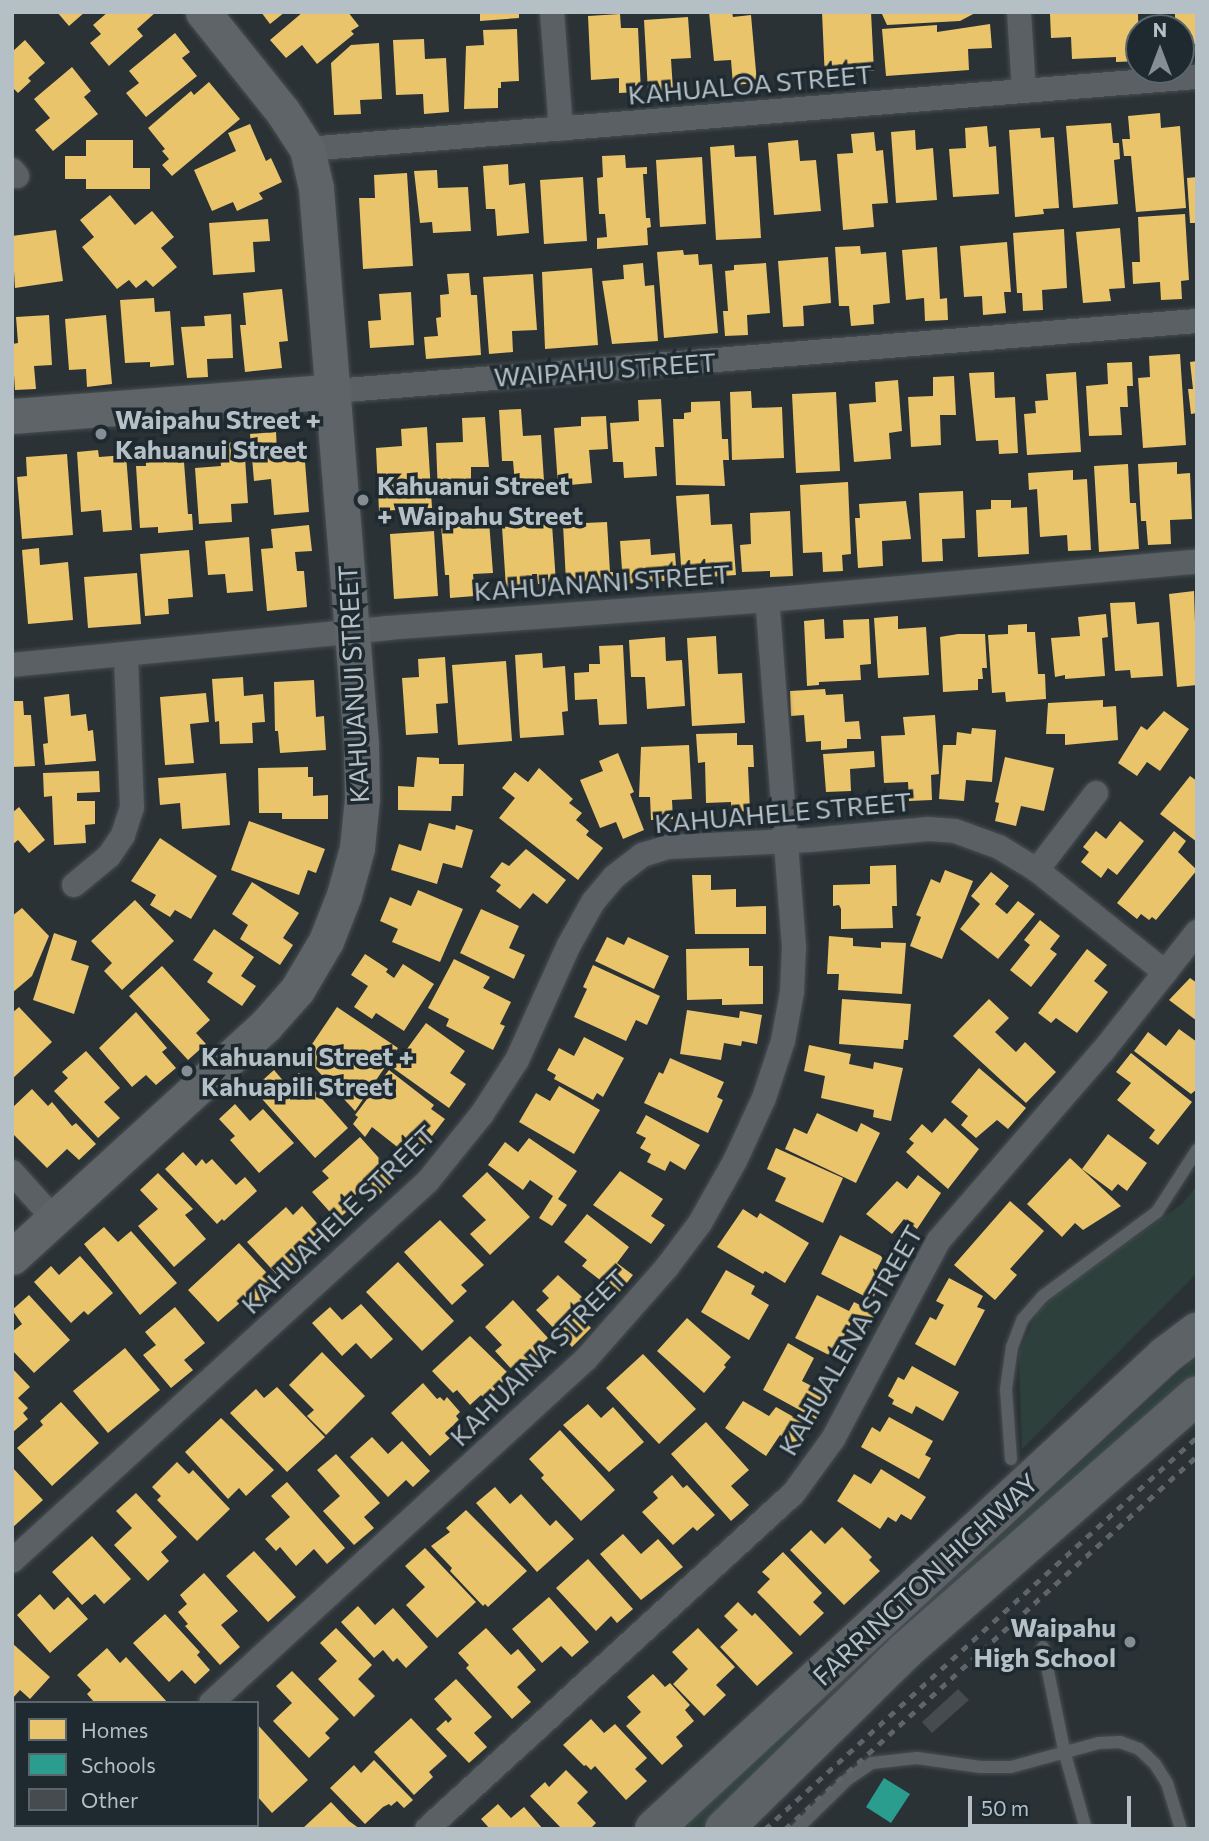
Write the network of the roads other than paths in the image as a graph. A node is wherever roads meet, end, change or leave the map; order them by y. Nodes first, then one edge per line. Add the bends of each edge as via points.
1 (203, 12) edge
2 (552, 12) edge
3 (1019, 12) edge
4 (1197, 77) edge
5 (1024, 91) junction
6 (561, 129) junction
7 (307, 149) junction
8 (1197, 321) edge
9 (334, 391) junction
10 (12, 416) edge
11 (1197, 562) edge
12 (767, 600) junction
13 (352, 631) junction
14 (126, 656) junction
15 (12, 665) edge
16 (1096, 793) dead end
17 (786, 842) junction
18 (1037, 870) junction
19 (74, 885) dead end
20 (1197, 932) edge
21 (1165, 972) junction
22 (1197, 1150) edge
23 (12, 1172) edge
24 (54, 1219) junction
25 (12, 1257) edge
26 (1197, 1330) edge
27 (1197, 1395) edge
28 (1011, 1459) dead end
29 (12, 1561) edge
30 (1043, 1647) dead end
31 (213, 1701) edge
32 (1065, 1754) junction
33 (427, 1829) edge
34 (654, 1829) edge
35 (724, 1829) edge
36 (797, 1829) edge
37 (1086, 1829) edge
38 (1181, 1829) edge

1 - 7 street, KAHUANUI STREET
2 - 6 street
3 - 5 street
4 - 5 street, KAHUALOA STREET
5 - 6 street, KAHUALOA STREET
6 - 7 street, KAHUALOA STREET
7 - 9 street, KAHUANUI STREET via 322,238
8 - 9 street, WAIPAHU STREET
9 - 10 street, WAIPAHU STREET
9 - 13 street, KAHUANUI STREET
11 - 12 street, KAHUANANI STREET
12 - 13 street, KAHUANANI STREET
12 - 17 street, KAHUAINA STREET
13 - 14 street, KAHUANANI STREET
13 - 24 street, KAHUANUI STREET via 362,798 357,848 326,941 297,990 265,1026
14 - 15 street, KAHUANANI STREET
14 - 19 street via 132,807 123,835 109,856
16 - 18 street
17 - 18 street, KAHUAHELE STREET via 928,829 955,831 999,847
17 - 29 street, KAHUAHELE STREET via 668,847 642,855 614,877 593,902 569,945 517,1060 451,1155
17 - 31 street, KAHUAINA STREET via 794,947 783,1041 764,1098 735,1161 699,1223 632,1310 586,1359
18 - 21 street, KAHUAHELE STREET
20 - 21 street, KAHUALENA STREET
21 - 33 street, KAHUALENA STREET via 939,1241 833,1439 793,1494
22 - 28 lane via 1157,1212 1043,1296 1023,1319 1012,1347 1006,1389
23 - 24 street
24 - 25 street, KAHUANUI STREET
26 - 34 main road, FARRINGTON HIGHWAY
27 - 35 main road, FARRINGTON HIGHWAY via 905,1651
30 - 32 lane
32 - 36 lane via 1011,1767 917,1758 872,1763 848,1779
32 - 37 lane
32 - 38 lane via 1099,1743 1120,1742 1139,1749 1156,1764 1167,1783

